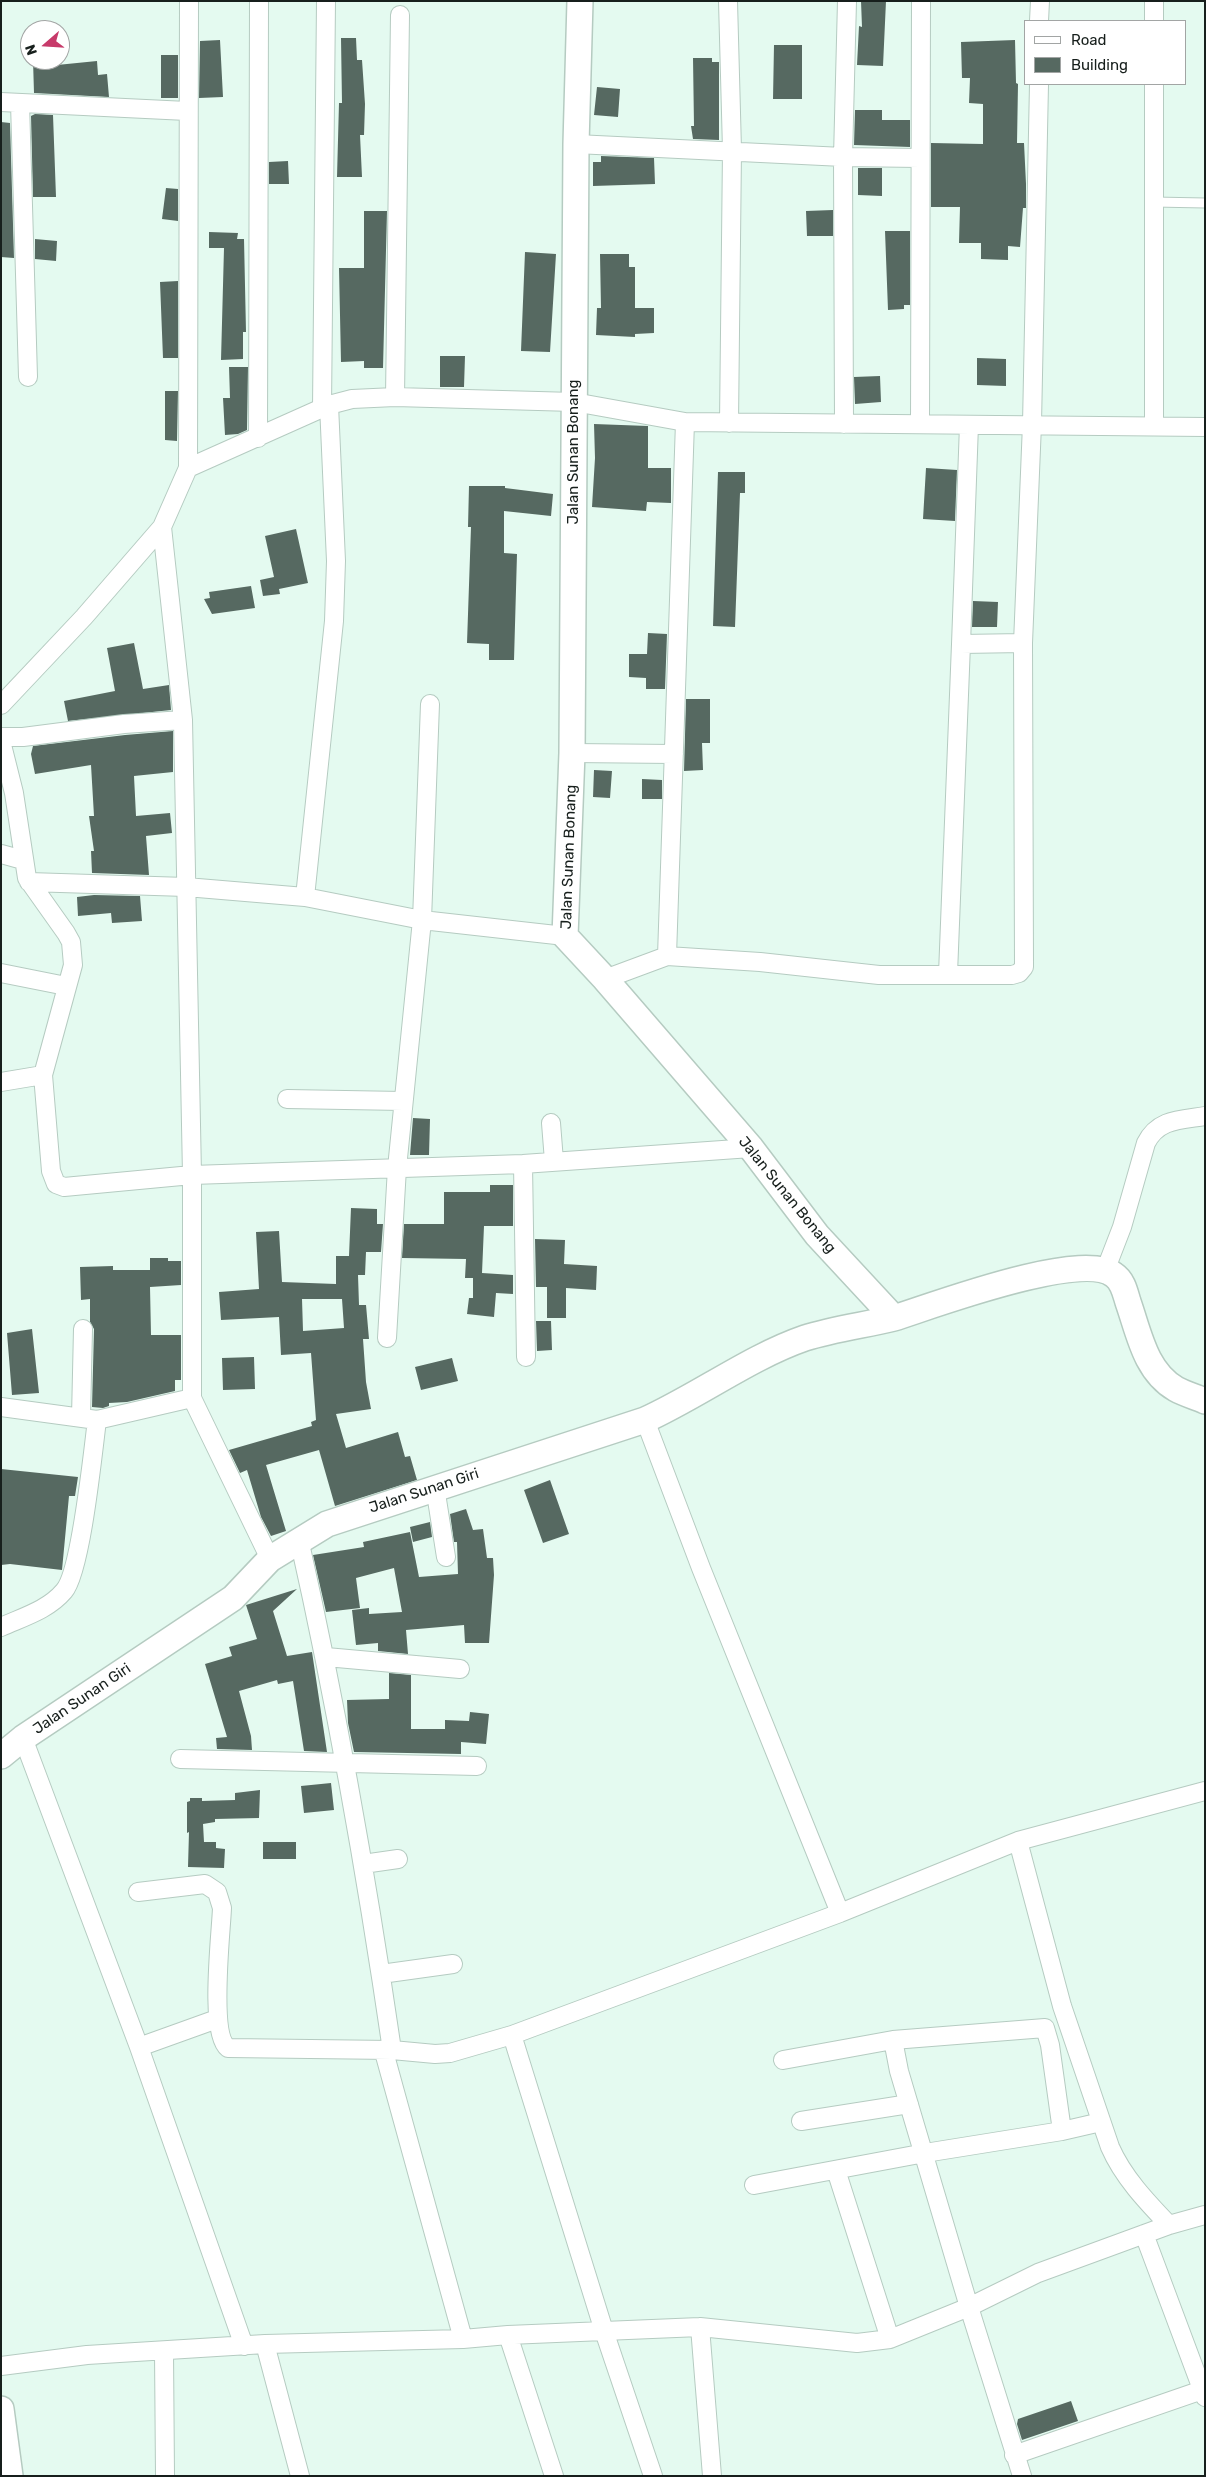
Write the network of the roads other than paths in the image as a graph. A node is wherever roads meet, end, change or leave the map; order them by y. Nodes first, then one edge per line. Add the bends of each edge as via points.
1 (188, 1) edge
2 (259, 1) edge
3 (326, 1) edge
4 (580, 1) edge
5 (728, 1) edge
6 (846, 1) edge
7 (921, 1) edge
8 (1040, 1) edge
9 (1154, 1) edge
10 (400, 14) dead end
11 (1040, 20) edge
12 (1154, 20) edge
13 (1039, 85) edge
14 (1154, 85) edge
15 (1, 102) edge
16 (20, 103) junction
17 (187, 111) junction
18 (576, 144) junction
19 (732, 150) junction
20 (843, 157) junction
21 (920, 158) junction
22 (1154, 202) junction
23 (1205, 203) edge
24 (28, 377) dead end
25 (395, 397) junction
26 (574, 402) junction
27 (325, 406) junction
28 (685, 422) junction
29 (729, 423) junction
30 (844, 424) junction
31 (920, 424) junction
32 (1032, 424) junction
33 (969, 425) junction
34 (1154, 426) junction
35 (1205, 427) edge
36 (258, 438) junction
37 (188, 468) junction
38 (162, 526) junction
39 (1023, 643) junction
40 (961, 644) junction
41 (430, 704) dead end
42 (1, 705) edge
43 (183, 720) junction
44 (1, 737) edge
45 (1, 741) edge
46 (572, 753) junction
47 (674, 754) junction
48 (1, 854) edge
49 (24, 860) junction
50 (29, 882) junction
51 (186, 887) junction
52 (305, 898) junction
53 (422, 920) junction
54 (565, 936) junction
55 (667, 956) junction
56 (1, 973) edge
57 (948, 974) junction
58 (605, 979) junction
59 (66, 986) junction
60 (44, 1075) junction
61 (1, 1082) edge
62 (287, 1099) dead end
63 (403, 1101) junction
64 (1205, 1116) edge
65 (551, 1123) dead end
66 (750, 1148) junction
67 (554, 1161) junction
68 (523, 1164) junction
69 (397, 1168) junction
70 (192, 1175) junction
71 (1105, 1271) junction
72 (894, 1318) junction
73 (83, 1329) dead end
74 (387, 1338) dead end
75 (526, 1357) dead end
76 (192, 1398) junction
77 (1205, 1401) edge
78 (1, 1407) edge
79 (89, 1418) junction
80 (645, 1420) junction
81 (435, 1487) junction
82 (299, 1539) junction
83 (446, 1557) dead end
84 (270, 1559) junction
85 (1, 1627) edge
86 (326, 1657) junction
87 (460, 1669) dead end
88 (24, 1738) junction
89 (1, 1756) edge
90 (180, 1758) dead end
91 (345, 1762) junction
92 (477, 1766) dead end
93 (1205, 1791) edge
94 (1018, 1841) junction
95 (398, 1859) dead end
96 (363, 1864) junction
97 (138, 1892) dead end
98 (840, 1913) junction
99 (453, 1964) dead end
100 (381, 1974) junction
101 (217, 2019) junction
102 (1068, 2023) junction
103 (1045, 2028) junction
104 (512, 2036) junction
105 (893, 2040) junction
106 (139, 2047) junction
107 (388, 2051) junction
108 (783, 2060) dead end
109 (909, 2104) junction
110 (801, 2121) dead end
111 (1101, 2122) junction
112 (1062, 2132) junction
113 (925, 2153) junction
114 (836, 2170) junction
115 (754, 2185) dead end
116 (1205, 2215) edge
117 (1169, 2225) junction
118 (1144, 2234) junction
119 (969, 2307) junction
120 (700, 2327) junction
121 (604, 2331) junction
122 (508, 2335) junction
123 (463, 2339) junction
124 (890, 2339) junction
125 (265, 2344) junction
126 (244, 2346) junction
127 (164, 2352) junction
128 (1, 2366) edge
129 (1204, 2392) edge
130 (1, 2409) edge
131 (1014, 2456) junction
132 (10, 2476) edge
133 (165, 2476) edge
134 (300, 2476) edge
135 (554, 2476) edge
136 (653, 2476) edge
137 (712, 2476) edge
138 (1022, 2476) edge

1 - 17 street
2 - 36 street
3 - 27 street
4 - 18 street, Jalan Sunan Bonang
5 - 19 street
6 - 20 street
7 - 21 street
8 - 11 street
9 - 12 street
10 - 25 street
13 - 32 street
14 - 22 street
15 - 16 street
16 - 17 street
16 - 24 street
17 - 37 street
18 - 19 street
18 - 26 street, Jalan Sunan Bonang
19 - 20 street
19 - 29 street
20 - 21 street
20 - 30 street
21 - 31 street
22 - 23 lane
22 - 34 street
25 - 26 street
25 - 27 street via 352,399
26 - 28 street
26 - 46 street, Jalan Sunan Bonang
27 - 36 street
27 - 52 street via 336,561 334,621
28 - 29 street
28 - 47 street
29 - 30 street
30 - 31 street
31 - 33 street
32 - 33 street
32 - 34 street
32 - 39 street
33 - 40 street
34 - 35 street
36 - 37 street
37 - 38 street
38 - 42 street via 84,617
38 - 43 street
39 - 40 street
39 - 57 street via 1024,967 1019,973 1012,974
40 - 57 street
41 - 53 street
43 - 44 street
43 - 51 street
45 - 49 street via 14,793
46 - 47 street
46 - 54 street, Jalan Sunan Bonang
47 - 55 street
48 - 49 street
49 - 50 street
50 - 51 street
50 - 59 street via 71,942 73,965
51 - 52 street
51 - 70 street
52 - 53 street
53 - 54 street
53 - 63 street
54 - 58 street, Jalan Sunan Bonang
55 - 57 street via 879,975
55 - 58 street
56 - 59 street
58 - 66 street, Jalan Sunan Bonang
59 - 60 street
60 - 61 street
60 - 70 street via 51,1171 56,1184 74,1188
62 - 63 street
63 - 69 street
64 - 71 street via 1165,1124 1150,1134
65 - 67 street
66 - 67 street
66 - 72 street, Jalan Sunan Bonang via 817,1235
67 - 68 street
68 - 69 street
68 - 75 street
69 - 70 street
69 - 74 street
70 - 76 street
71 - 72 street via 1071,1269 1019,1279
71 - 77 street via 1116,1276 1124,1287 1145,1353 1154,1368 1177,1390
72 - 80 street, Jalan Sunan Giri via 805,1338
73 - 79 street
76 - 79 street
76 - 84 street
78 - 79 street
79 - 85 street via 78,1551 66,1590 44,1607
80 - 81 street, Jalan Sunan Giri
80 - 98 street via 704,1577
81 - 82 street, Jalan Sunan Giri via 327,1524
81 - 83 street
82 - 84 street, Jalan Sunan Giri
82 - 86 street
84 - 88 street, Jalan Sunan Giri via 233,1598
86 - 87 street
86 - 91 street
88 - 89 street, Jalan Sunan Giri
88 - 106 street
90 - 91 street
91 - 92 street
91 - 96 street
93 - 94 street
94 - 98 street
94 - 102 street
95 - 96 street
96 - 100 street
97 - 101 street via 205,1884 217,1892 222,1908
98 - 104 street
99 - 100 street
100 - 107 street
101 - 106 street
101 - 107 street via 222,2041 228,2048
102 - 103 street
102 - 111 street
103 - 105 street
103 - 112 street
104 - 107 street via 450,2053
104 - 121 street
105 - 108 street
105 - 109 street
106 - 126 street
107 - 123 street
109 - 110 street
109 - 113 street
111 - 112 street
111 - 117 street via 1117,2163 1142,2197
112 - 113 street
113 - 114 street
113 - 119 street
114 - 115 street
114 - 124 street
116 - 117 street
117 - 118 street
118 - 119 street via 1038,2274
118 - 129 street
119 - 124 street
119 - 131 street
120 - 121 street
120 - 124 street via 832,2342
120 - 137 street
121 - 122 street
121 - 136 street
122 - 123 street
122 - 135 street
123 - 125 street
125 - 126 street
125 - 134 street
126 - 127 street
127 - 128 street via 87,2355
127 - 133 street
129 - 131 street
130 - 132 street
131 - 138 street

